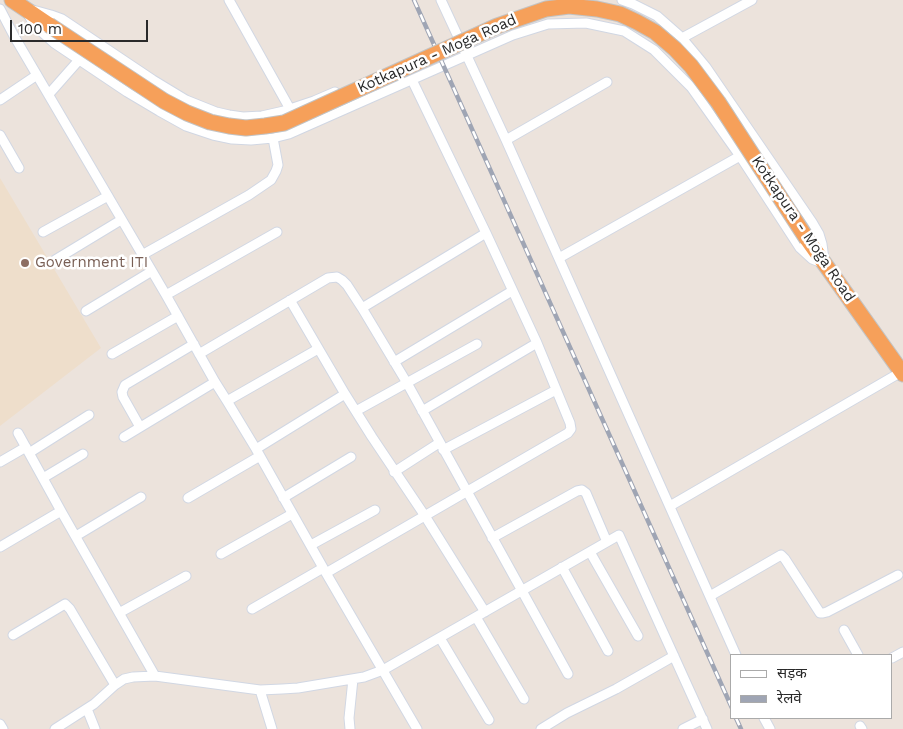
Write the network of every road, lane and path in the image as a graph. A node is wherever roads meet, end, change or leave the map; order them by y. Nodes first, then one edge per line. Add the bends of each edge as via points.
1 (12, 0) edge
2 (229, 0) edge
3 (441, 0) edge
4 (559, 0) edge
5 (622, 0) edge
6 (752, 0) edge
7 (0, 9) edge
8 (25, 9) junction
9 (459, 37) junction
10 (682, 38) junction
11 (467, 56) junction
12 (79, 60) junction
13 (37, 75) junction
14 (412, 80) junction
15 (607, 82) dead end
16 (49, 94) junction
17 (0, 100) edge
18 (290, 109) junction
19 (0, 135) edge
20 (274, 138) junction
21 (506, 140) junction
22 (740, 156) junction
23 (20, 168) dead end
24 (108, 196) junction
25 (121, 220) junction
26 (43, 232) dead end
27 (277, 232) dead end
28 (486, 233) junction
29 (142, 255) junction
30 (559, 258) junction
31 (55, 260) dead end
32 (825, 264) junction
33 (152, 271) junction
34 (512, 291) junction
35 (166, 295) junction
36 (290, 300) junction
37 (362, 308) junction
38 (86, 310) dead end
39 (178, 316) junction
40 (537, 343) junction
41 (194, 344) junction
42 (477, 344) dead end
43 (318, 349) junction
44 (112, 354) dead end
45 (199, 354) junction
46 (394, 362) junction
47 (903, 372) edge
48 (214, 382) junction
49 (406, 383) junction
50 (556, 390) junction
51 (345, 394) junction
52 (227, 401) junction
53 (356, 411) junction
54 (422, 411) junction
55 (89, 415) dead end
56 (140, 427) junction
57 (18, 433) dead end
58 (124, 437) dead end
59 (441, 447) junction
60 (27, 450) junction
61 (258, 453) junction
62 (83, 454) dead end
63 (350, 457) dead end
64 (0, 462) edge
65 (394, 472) junction
66 (43, 478) junction
67 (466, 491) junction
68 (141, 497) dead end
69 (188, 498) dead end
70 (283, 498) junction
71 (670, 506) junction
72 (375, 510) dead end
73 (61, 511) junction
74 (292, 514) junction
75 (425, 516) junction
76 (76, 536) junction
77 (492, 538) junction
78 (608, 542) junction
79 (311, 545) junction
80 (0, 547) edge
81 (590, 552) junction
82 (220, 554) dead end
83 (562, 567) junction
84 (324, 570) junction
85 (898, 575) dead end
86 (186, 576) dead end
87 (522, 591) junction
88 (710, 596) junction
89 (252, 609) dead end
90 (119, 613) junction
91 (481, 614) junction
92 (844, 630) dead end
93 (13, 635) dead end
94 (638, 636) dead end
95 (440, 638) junction
96 (608, 650) dead end
97 (736, 654) edge
98 (857, 654) edge
99 (674, 656) junction
100 (383, 670) junction
101 (568, 674) dead end
102 (155, 676) junction
103 (353, 679) junction
104 (115, 685) junction
105 (260, 690) junction
106 (524, 699) dead end
107 (87, 709) junction
108 (703, 718) junction
109 (489, 720) dead end
110 (0, 724) edge
111 (3, 729) edge
112 (55, 729) edge
113 (95, 729) edge
114 (272, 729) edge
115 (350, 729) edge
116 (416, 729) edge
117 (541, 729) edge
118 (683, 729) edge
119 (707, 729) edge

1 - 8 highway, Kotkapura - Moga Road
2 - 18 street
3 - 9 street
4 - 9 street via 504,17
5 - 10 street via 657,16
6 - 10 street
7 - 13 street
8 - 12 street via 44,35
8 - 18 street via 62,19 152,80 200,107 243,117
8 - 32 highway, Kotkapura - Moga Road, bridge via 164,101 210,122 246,128 284,123 497,26 546,9 569,6 620,14 655,32 691,66
9 - 11 street
9 - 18 street
10 - 32 street via 706,67 812,222 819,234
11 - 14 street
11 - 21 street
11 - 22 street via 513,35 548,24 586,23 624,31 654,50 691,87
12 - 16 street
12 - 20 street via 186,126 232,139
13 - 16 street
13 - 17 street
14 - 20 street
14 - 28 street
15 - 21 street
16 - 24 street
19 - 23 street
20 - 29 street via 278,165 270,180 249,196
21 - 30 street
22 - 30 street
22 - 32 street via 800,248
24 - 25 street
24 - 26 street
25 - 29 street
25 - 31 street
27 - 35 street
28 - 34 street
28 - 37 street
29 - 33 street
30 - 71 street
32 - 47 highway, Kotkapura - Moga Road
33 - 35 street
33 - 38 street
34 - 40 street
34 - 46 street
35 - 39 street
36 - 37 street via 328,278 337,277 347,285
36 - 43 street
36 - 45 street
37 - 46 street
39 - 41 street
39 - 44 street
40 - 50 street
40 - 54 street
41 - 45 street
41 - 56 street via 125,385 123,397
42 - 49 street
43 - 51 street
43 - 52 street
45 - 48 street
46 - 49 street
47 - 71 street
48 - 52 street
48 - 56 street
49 - 53 street
49 - 54 street
50 - 59 street
50 - 67 street via 570,423 570,432
51 - 53 street
51 - 61 street
52 - 61 street
53 - 65 street
54 - 59 street
55 - 60 street
56 - 58 street
57 - 60 street
59 - 65 street
59 - 67 street
60 - 64 street
60 - 66 street
61 - 69 street
61 - 70 street
62 - 66 street
63 - 70 street
65 - 75 street
66 - 73 street
67 - 75 street
67 - 77 street
68 - 76 street
70 - 74 street
71 - 88 street
72 - 79 street
73 - 76 street
73 - 80 street
74 - 79 street
74 - 82 street
75 - 84 street
75 - 91 street
76 - 90 street
77 - 78 street via 582,490
77 - 87 street
78 - 81 street
78 - 99 street via 619,535
79 - 84 street
81 - 83 street
81 - 94 street
83 - 87 street
83 - 96 street
84 - 89 street
84 - 100 street
85 - 88 street via 823,614 780,555
86 - 90 street
87 - 91 street
87 - 101 street
88 - 97 street
90 - 102 street
91 - 95 street
91 - 106 street
92 - 98 street
93 - 104 street via 65,604
95 - 100 street
95 - 109 street
99 - 108 street
99 - 117 street
100 - 103 street
100 - 116 street
102 - 104 street via 133,676
102 - 105 street
103 - 105 street via 282,690
103 - 115 street
104 - 107 street
105 - 114 street
107 - 112 street
107 - 113 street
108 - 118 street
108 - 119 street
110 - 111 street

